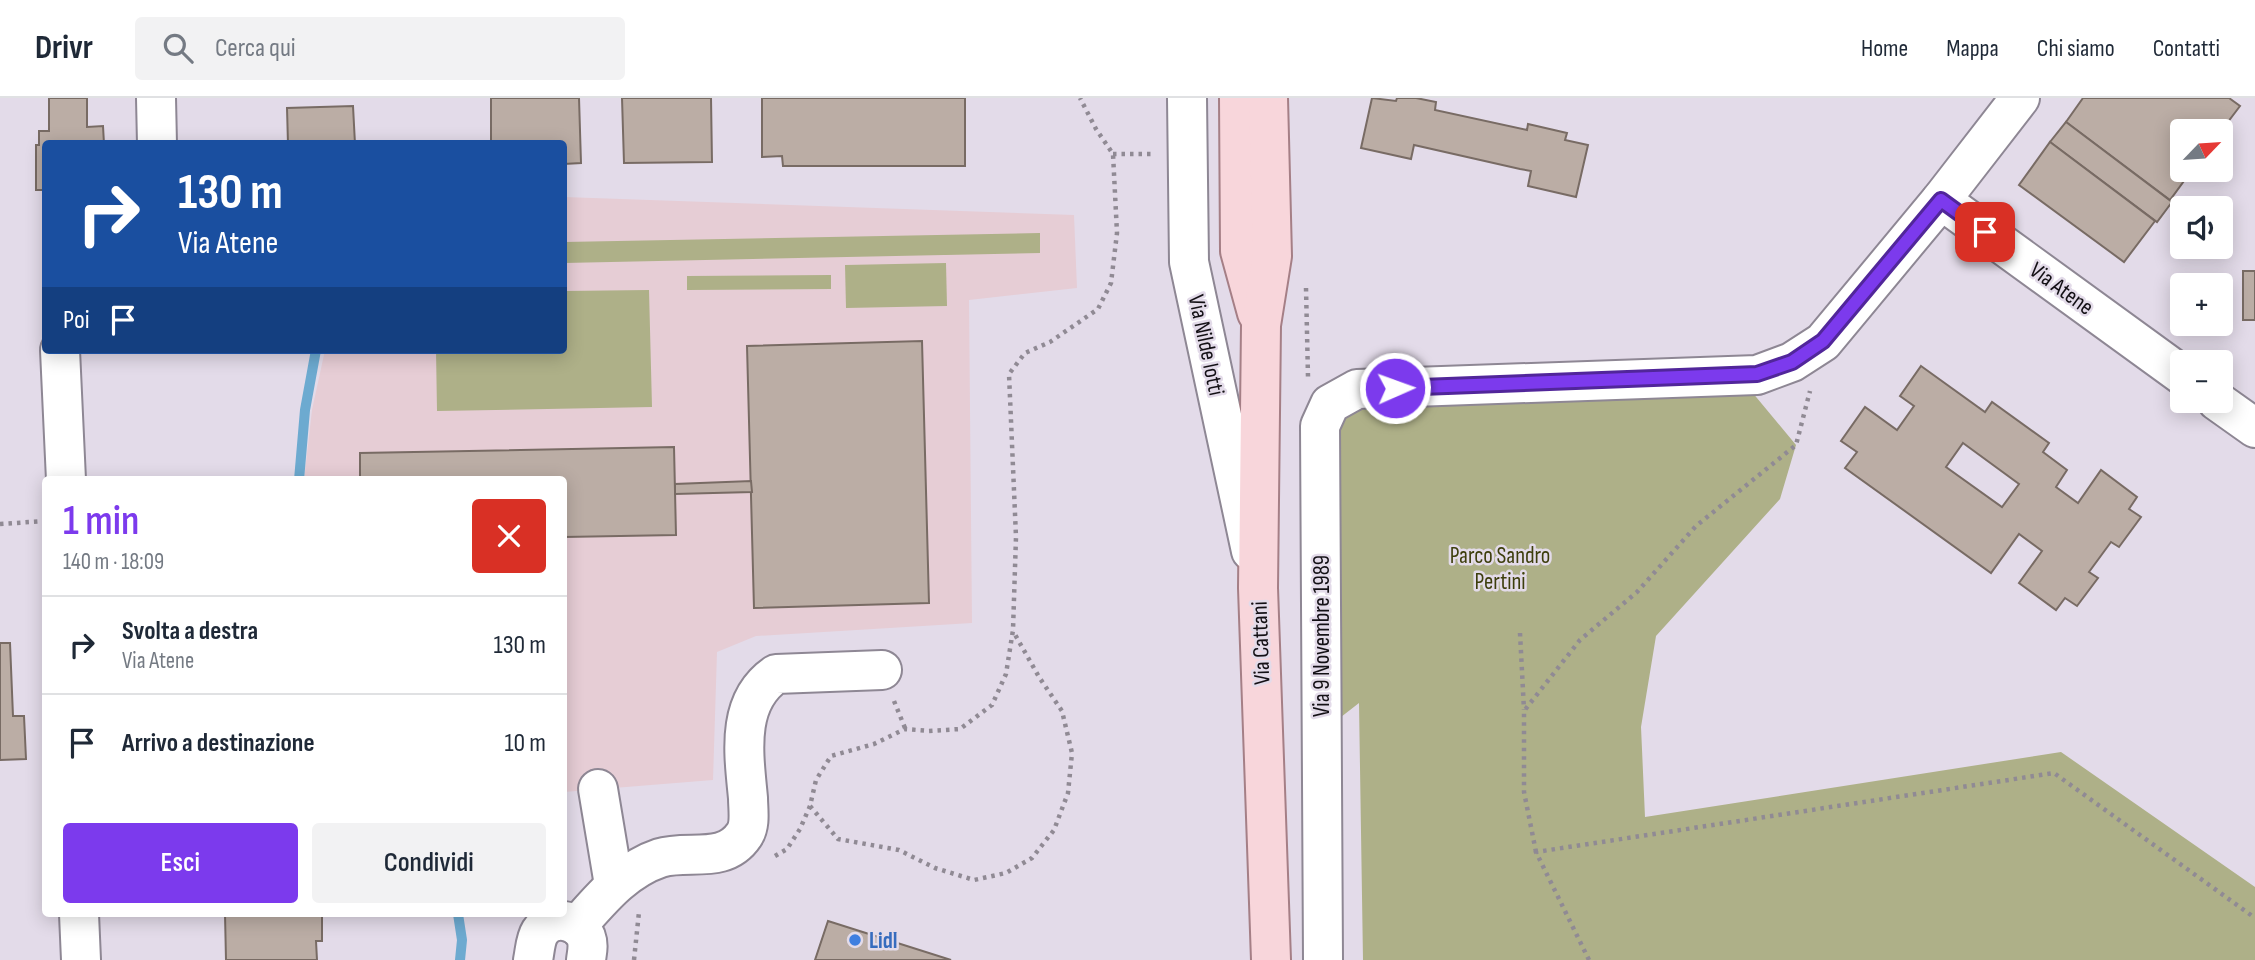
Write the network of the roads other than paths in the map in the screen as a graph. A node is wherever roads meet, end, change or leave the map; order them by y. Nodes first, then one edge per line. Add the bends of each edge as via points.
1 (156, 98) edge
2 (1187, 98) edge
3 (1239, 98) edge
4 (1268, 98) edge
5 (2020, 98) edge
6 (157, 140) edge
7 (1941, 200) junction
8 (1261, 325) junction
9 (61, 354) edge
10 (2170, 366) edge
11 (2233, 412) edge
12 (2255, 428) edge
13 (66, 476) edge
14 (1258, 588) junction
15 (883, 670) dead end
16 (598, 789) dead end
17 (627, 893) junction
18 (79, 917) edge
19 (582, 943) edge
20 (81, 960) edge
21 (533, 960) edge
22 (1271, 960) edge
23 (1323, 960) edge

1 - 6 street
2 - 14 street, Via Nilde Iotti via 1189,262
3 - 8 main road, Via Cattani via 1240,251
4 - 8 main road, Via Cattani via 1272,256
5 - 7 street, Via 9 Novembre 1989
7 - 10 street, Via Atene
7 - 23 street, Via 9 Novembre 1989 via 1823,341 1792,362 1757,374 1357,388 1330,404 1320,426
8 - 14 main road, Via Cattani
9 - 13 street
11 - 12 street
14 - 22 main road, Via Cattani
15 - 17 street via 776,674 765,682 746,718 746,833 716,855 662,857 645,865
16 - 17 street
17 - 19 street
18 - 20 street
19 - 21 street via 559,921 546,925 538,936

